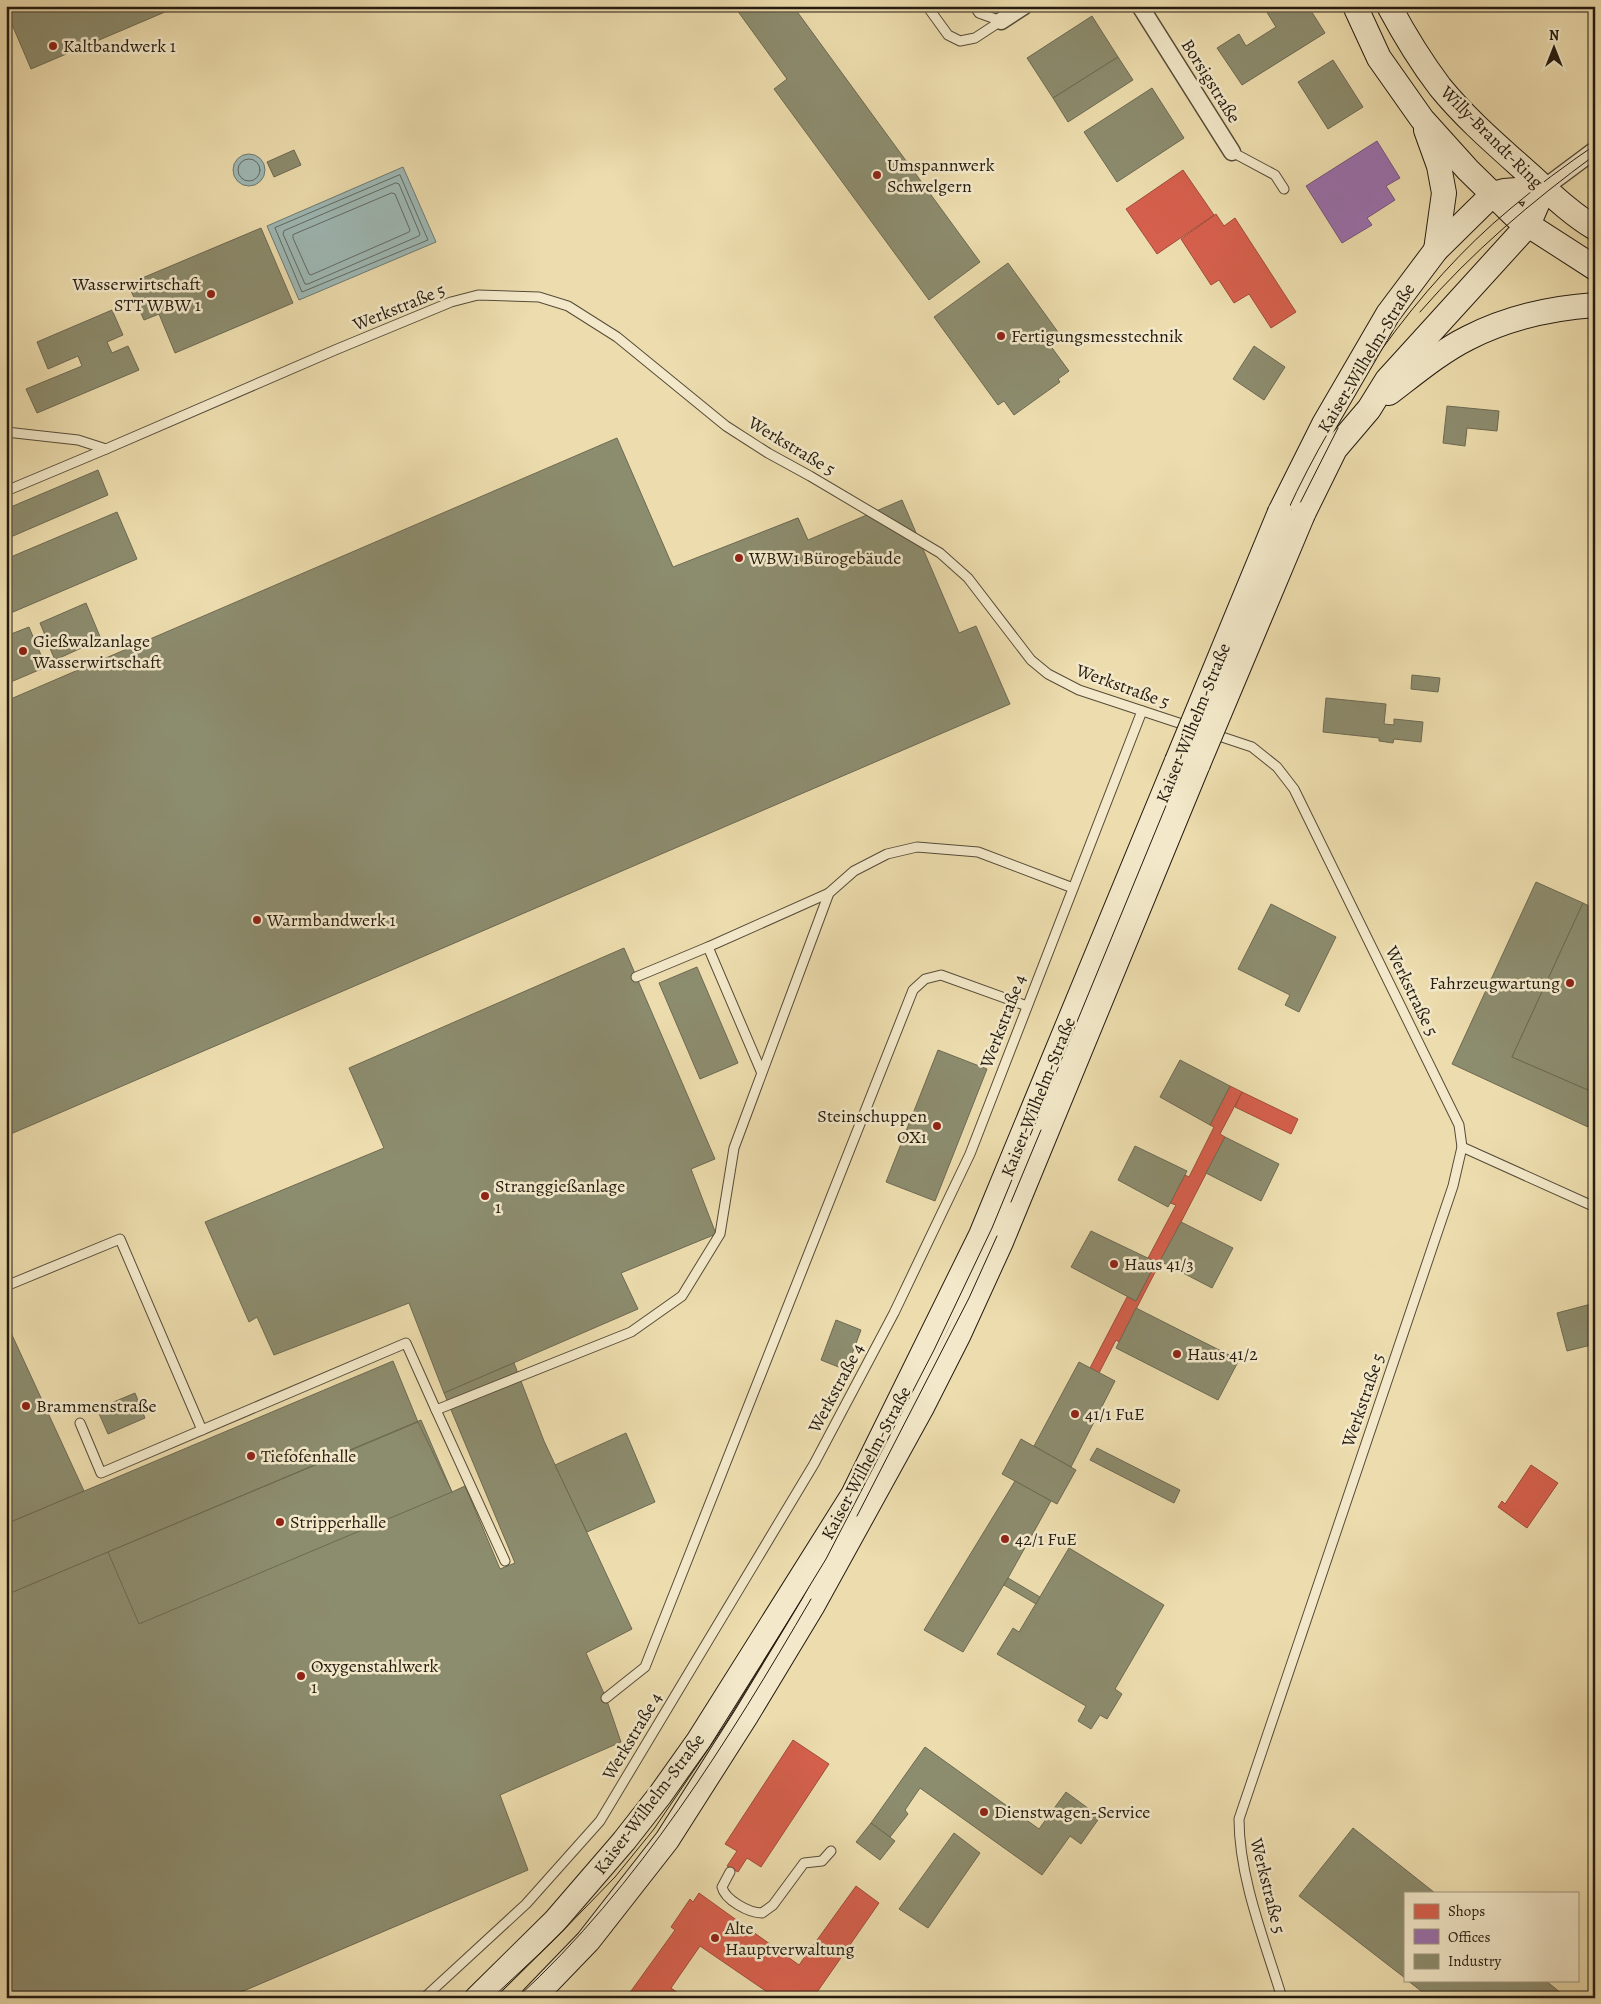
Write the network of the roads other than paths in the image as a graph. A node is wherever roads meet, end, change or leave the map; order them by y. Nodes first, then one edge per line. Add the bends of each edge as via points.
1 (927, 6) edge
2 (974, 6) edge
3 (1024, 6) edge
4 (1140, 6) edge
5 (1355, 6) edge
6 (1390, 6) edge
7 (1001, 21) junction
8 (1422, 119) junction
9 (1595, 150) edge
10 (1232, 152) joint
11 (1544, 188) junction
12 (1284, 189) dead end
13 (1493, 194) junction
14 (1528, 225) junction
15 (1595, 228) edge
16 (1436, 250) junction
17 (1595, 268) edge
18 (1595, 305) edge
19 (1369, 409) junction
20 (6, 432) edge
21 (106, 449) junction
22 (6, 491) edge
23 (1291, 513) junction
24 (1142, 711) junction
25 (1188, 763) junction
26 (1073, 888) junction
27 (829, 893) junction
28 (708, 947) junction
29 (636, 977) dead end
30 (1027, 1006) junction
31 (761, 1070) junction
32 (1462, 1147) junction
33 (1595, 1207) edge
34 (6, 1286) edge
35 (436, 1410) junction
36 (80, 1423) dead end
37 (202, 1430) junction
38 (505, 1561) dead end
39 (606, 1698) dead end
40 (832, 1851) dead end
41 (730, 1872) dead end
42 (513, 1963) junction
43 (543, 1994) edge
44 (424, 1998) edge
45 (476, 1998) edge
46 (1282, 1998) edge

1 - 7 lane via 948,35 960,42 975,38
2 - 7 lane via 979,13
3 - 7 street
4 - 10 street, Borsigstraße
5 - 8 main road, Willy-Brandt-Ring via 1379,58
6 - 11 main road, Willy-Brandt-Ring via 1402,31 1440,86 1493,142
8 - 13 main road, Willy-Brandt-Ring
8 - 16 main road via 1439,166 1444,193
9 - 11 street, Kaiser-Wilhelm-Straße
10 - 12 lane via 1275,175
11 - 13 main road
11 - 14 main road, Kaiser-Wilhelm-Straße
11 - 15 main road, Willy-Brandt-Ring
13 - 14 main road, Willy-Brandt-Ring
13 - 16 main road, Kaiser-Wilhelm-Straße
14 - 17 main road, Willy-Brandt-Ring
14 - 19 main road, Kaiser-Wilhelm-Straße via 1387,380
16 - 23 main road, Kaiser-Wilhelm-Straße via 1384,322 1324,424
18 - 19 main road via 1564,307 1504,322 1467,338
19 - 23 main road, Kaiser-Wilhelm-Straße via 1335,449
20 - 21 lane via 78,440
21 - 22 lane, Werkstraße 5
21 - 24 lane, Werkstraße 5 via 451,302 478,295 540,297 568,306 617,337 726,426 768,453 940,553 968,578 1031,660 1048,674 1079,690
23 - 25 main road, Kaiser-Wilhelm-Straße, bridge
24 - 26 lane, Werkstraße 4
24 - 32 lane, Werkstraße 5 via 1252,747 1277,766 1294,789 1459,1125
25 - 42 main road, Kaiser-Wilhelm-Straße via 981,1235 853,1495 704,1732 660,1795 561,1914
25 - 43 main road, Kaiser-Wilhelm-Straße via 1001,1242 920,1409 813,1605 676,1826
26 - 27 lane via 978,852 917,847 887,854 854,871
26 - 30 lane, Werkstraße 4
27 - 28 lane
27 - 31 lane
28 - 29 lane
28 - 31 lane
30 - 39 lane via 941,975 925,979 913,990 645,1667
30 - 44 lane, Werkstraße 4 via 970,1154 885,1329 814,1464 600,1821 526,1904
31 - 35 lane via 734,1148 720,1234 682,1296 631,1332
32 - 33 lane
32 - 46 lane, Werkstraße 5 via 1453,1186 1239,1819 1239,1841 1246,1877
34 - 37 lane via 120,1239
35 - 37 lane via 406,1343
35 - 38 lane
36 - 37 lane via 101,1473
40 - 41 lane via 822,1861 804,1863 773,1905 762,1913 748,1911 726,1895 722,1887
42 - 43 main road
42 - 45 main road, Kaiser-Wilhelm-Straße

